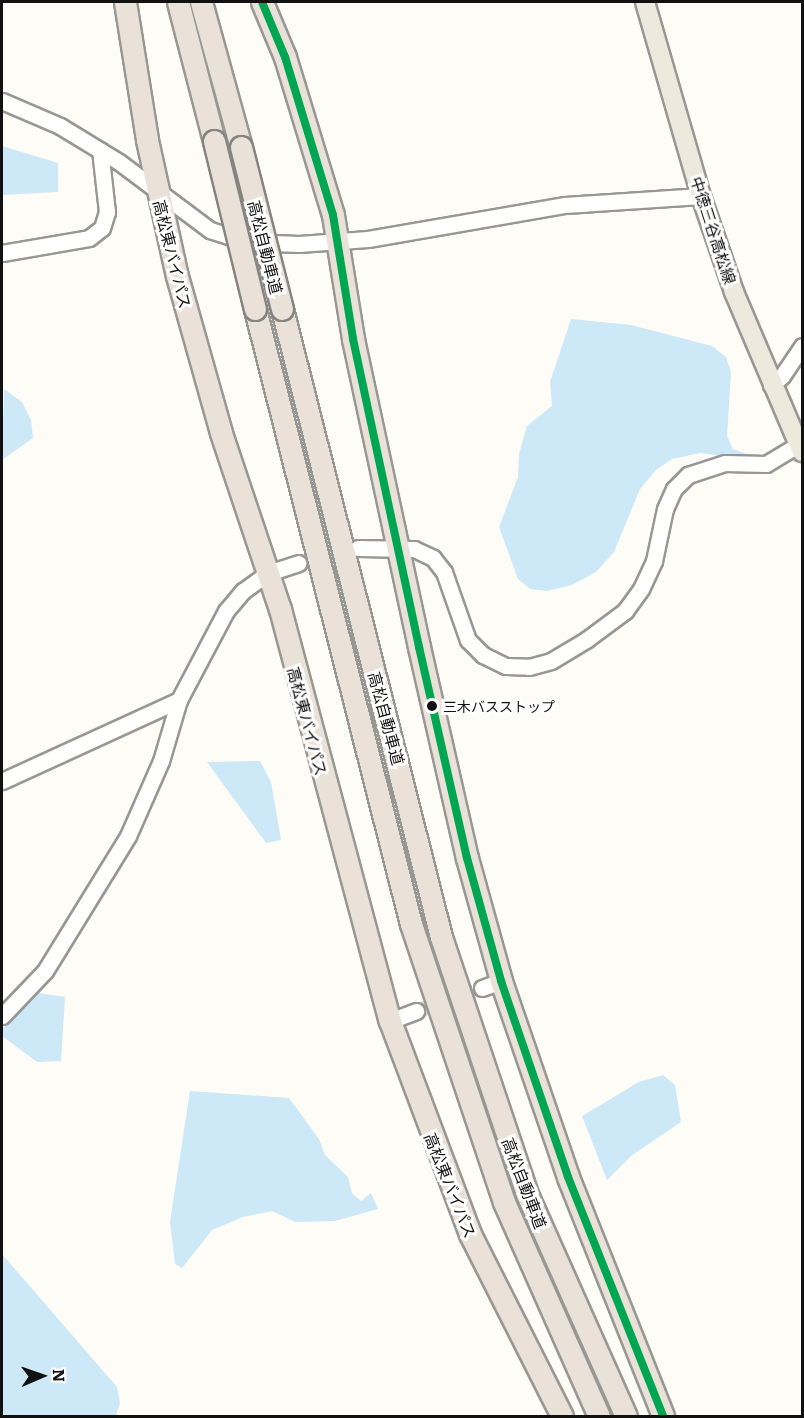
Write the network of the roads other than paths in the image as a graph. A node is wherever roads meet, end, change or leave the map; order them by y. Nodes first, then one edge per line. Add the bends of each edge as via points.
1 (125, 2) edge
2 (178, 2) edge
3 (201, 2) edge
4 (262, 2) edge
5 (645, 2) edge
6 (2, 100) edge
7 (100, 150) junction
8 (158, 194) junction
9 (701, 196) junction
10 (338, 241) junction
11 (2, 253) edge
12 (802, 346) edge
13 (771, 385) junction
14 (801, 448) edge
15 (397, 547) junction
16 (358, 548) tunnel mouth
17 (298, 563) tunnel mouth
18 (268, 573) junction
19 (179, 700) junction
20 (2, 781) edge
21 (416, 1011) tunnel mouth
22 (2, 1016) edge
23 (390, 1021) junction
24 (562, 1416) edge
25 (599, 1416) edge
26 (626, 1416) edge
27 (663, 1416) edge

1 - 8 highway, 高松東バイパス
2 - 25 highway, 高松自動車道, bridge via 414,932 504,1202
3 - 26 highway, 高松自動車道, bridge via 441,937 527,1194
4 - 10 highway via 316,151
5 - 9 main road, 中徳三谷高松線
6 - 7 street via 60,126
7 - 8 street
7 - 11 street via 107,212 102,228 89,238
8 - 10 street via 210,230 248,242
8 - 18 highway, 高松東バイパス via 221,433
9 - 10 street via 565,205
9 - 13 main road, 中徳三谷高松線
10 - 15 highway via 353,339
12 - 13 street via 782,376
13 - 14 main road, 中徳三谷高松線
14 - 15 street via 766,464 725,463 688,475 674,489 665,509 654,561 625,611 552,661 529,667 506,666 483,655 468,640 444,572 433,558 414,549
15 - 16 street
15 - 27 highway via 467,858 491,985
17 - 18 street
18 - 19 street via 243,591 226,611
18 - 23 highway, 高松東バイパス
19 - 20 street
19 - 22 street via 161,761 128,836 45,971
21 - 23 street
23 - 24 highway, 高松東バイパス via 470,1234

